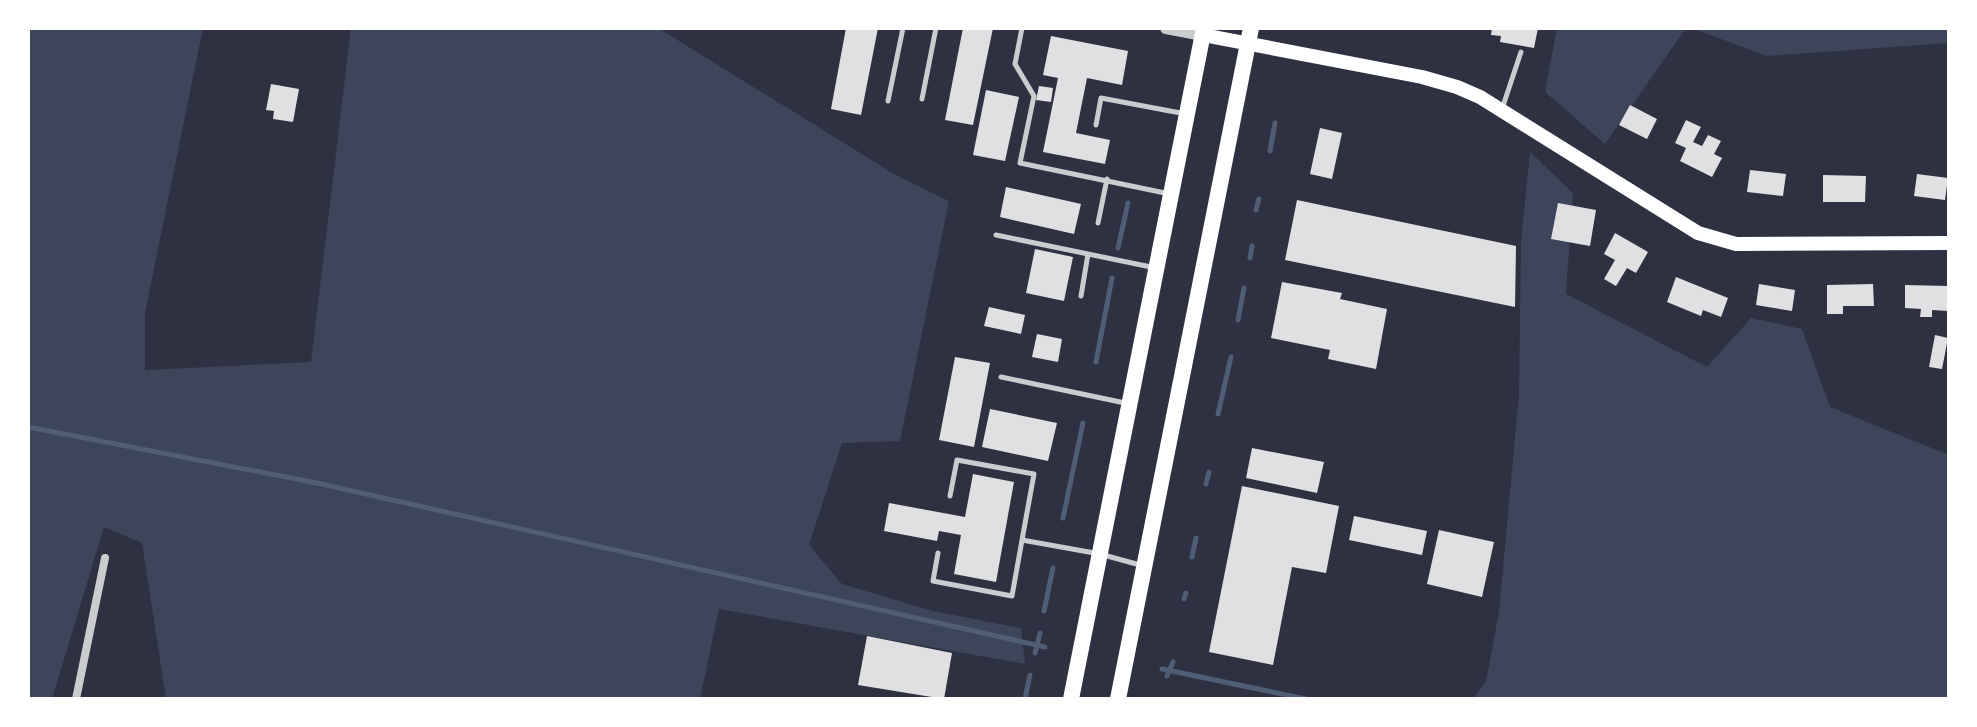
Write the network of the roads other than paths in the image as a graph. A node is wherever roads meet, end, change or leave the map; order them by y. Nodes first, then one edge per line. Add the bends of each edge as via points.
1 (903, 28) edge
2 (936, 28) edge
3 (1022, 28) edge
4 (1166, 28) edge
5 (1204, 32) edge
6 (1250, 36) edge
7 (1521, 52) dead end
8 (922, 99) dead end
9 (888, 101) dead end
10 (1502, 110) junction
11 (1187, 114) junction
12 (1096, 125) dead end
13 (1107, 179) junction
14 (1171, 194) junction
15 (1098, 223) dead end
16 (996, 235) dead end
17 (1949, 243) edge
18 (1088, 254) junction
19 (1156, 268) junction
20 (1081, 296) dead end
21 (1001, 377) dead end
22 (1130, 404) junction
23 (950, 496) dead end
24 (1022, 540) junction
25 (938, 553) dead end
26 (1100, 554) junction
27 (105, 558) dead end
28 (1144, 566) junction
29 (76, 699) edge
30 (1071, 699) edge
31 (1118, 699) edge

1 - 9 lane
2 - 8 lane
3 - 13 lane via 1015,64 1034,96 1020,163
4 - 5 street
5 - 6 main road
5 - 11 highway
6 - 10 main road via 1457,87
6 - 28 highway
7 - 10 lane
10 - 17 main road via 1698,233 1736,244
11 - 12 lane via 1101,98
11 - 14 highway
13 - 14 lane
13 - 15 lane
14 - 19 highway
16 - 18 lane
18 - 19 lane
18 - 20 lane
19 - 22 highway
21 - 22 lane
22 - 26 highway
23 - 24 lane via 957,460 1034,474
24 - 25 lane via 1012,596 933,581
24 - 26 lane
26 - 28 lane
26 - 30 highway
27 - 29 street
28 - 31 highway

